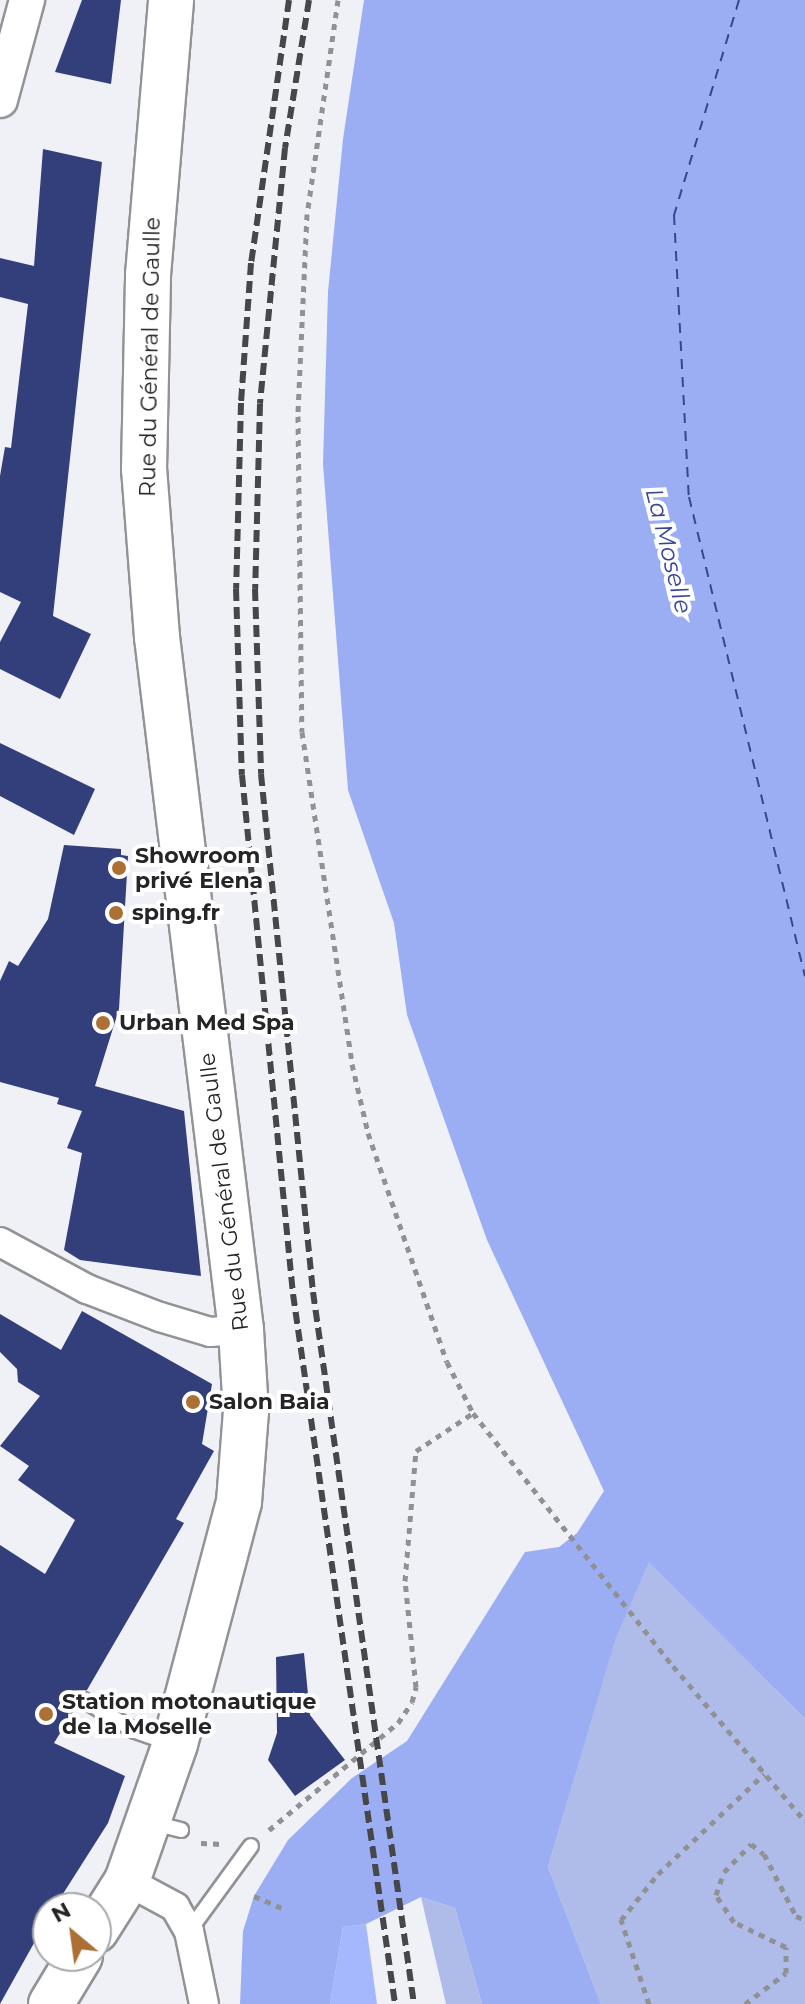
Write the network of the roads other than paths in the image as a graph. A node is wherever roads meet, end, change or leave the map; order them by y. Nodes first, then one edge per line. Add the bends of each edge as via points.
1 (27, 0) edge
2 (171, 0) edge
3 (0, 100) edge
4 (0, 1242) edge
5 (241, 1330) junction
6 (82, 1699) dead end
7 (175, 1744) junction
8 (251, 1846) road end
9 (127, 1881) junction
10 (112, 1905) edge
11 (189, 1931) junction
12 (70, 1972) edge
13 (51, 2004) edge
14 (204, 2004) edge

1 - 3 street
2 - 5 main road, Rue du Général de Gaulle via 148,275 144,469 157,637
4 - 5 street via 87,1289 160,1317 210,1332
5 - 7 main road, Rue du Général de Gaulle via 246,1412 239,1502
6 - 7 lane via 135,1731
7 - 9 main road, Rue du Général de Gaulle via 158,1829
8 - 11 lane
9 - 10 main road, Rue du Général de Gaulle
9 - 11 street via 175,1907
11 - 14 street
12 - 13 main road

